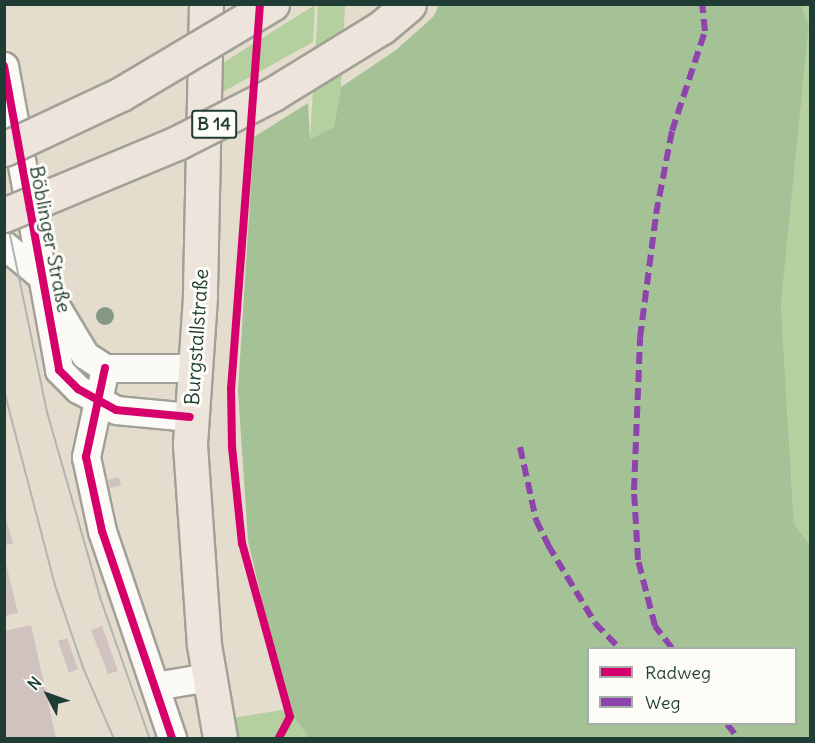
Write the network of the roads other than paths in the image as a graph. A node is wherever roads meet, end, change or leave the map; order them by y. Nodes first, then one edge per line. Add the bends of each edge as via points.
1 (206, 4) edge
2 (272, 4) edge
3 (409, 4) edge
4 (4, 66) edge
5 (4, 148) edge
6 (4, 215) edge
7 (4, 245) edge
8 (41, 279) junction
9 (105, 368) junction
10 (194, 368) junction
11 (96, 402) junction
12 (190, 417) junction
13 (209, 677) junction
14 (155, 686) junction
15 (172, 738) edge
16 (220, 738) edge

1 - 10 main road, Burgstallstraße via 200,297
2 - 5 main road, bridge via 121,94
3 - 6 main road, B 14, bridge via 373,33 273,94 117,170
4 - 8 street, Böblinger Straße
7 - 8 street
8 - 9 street, Böblinger Straße via 74,340 85,355
8 - 11 street, Böblinger Straße via 59,370
9 - 10 street
9 - 11 street
10 - 12 main road, Burgstallstraße
11 - 12 street, Böblinger Straße via 116,411
11 - 14 street via 86,457 102,531
12 - 13 main road, Burgstallstraße via 195,560
13 - 14 street
13 - 16 main road, Burgstallstraße
14 - 15 street

